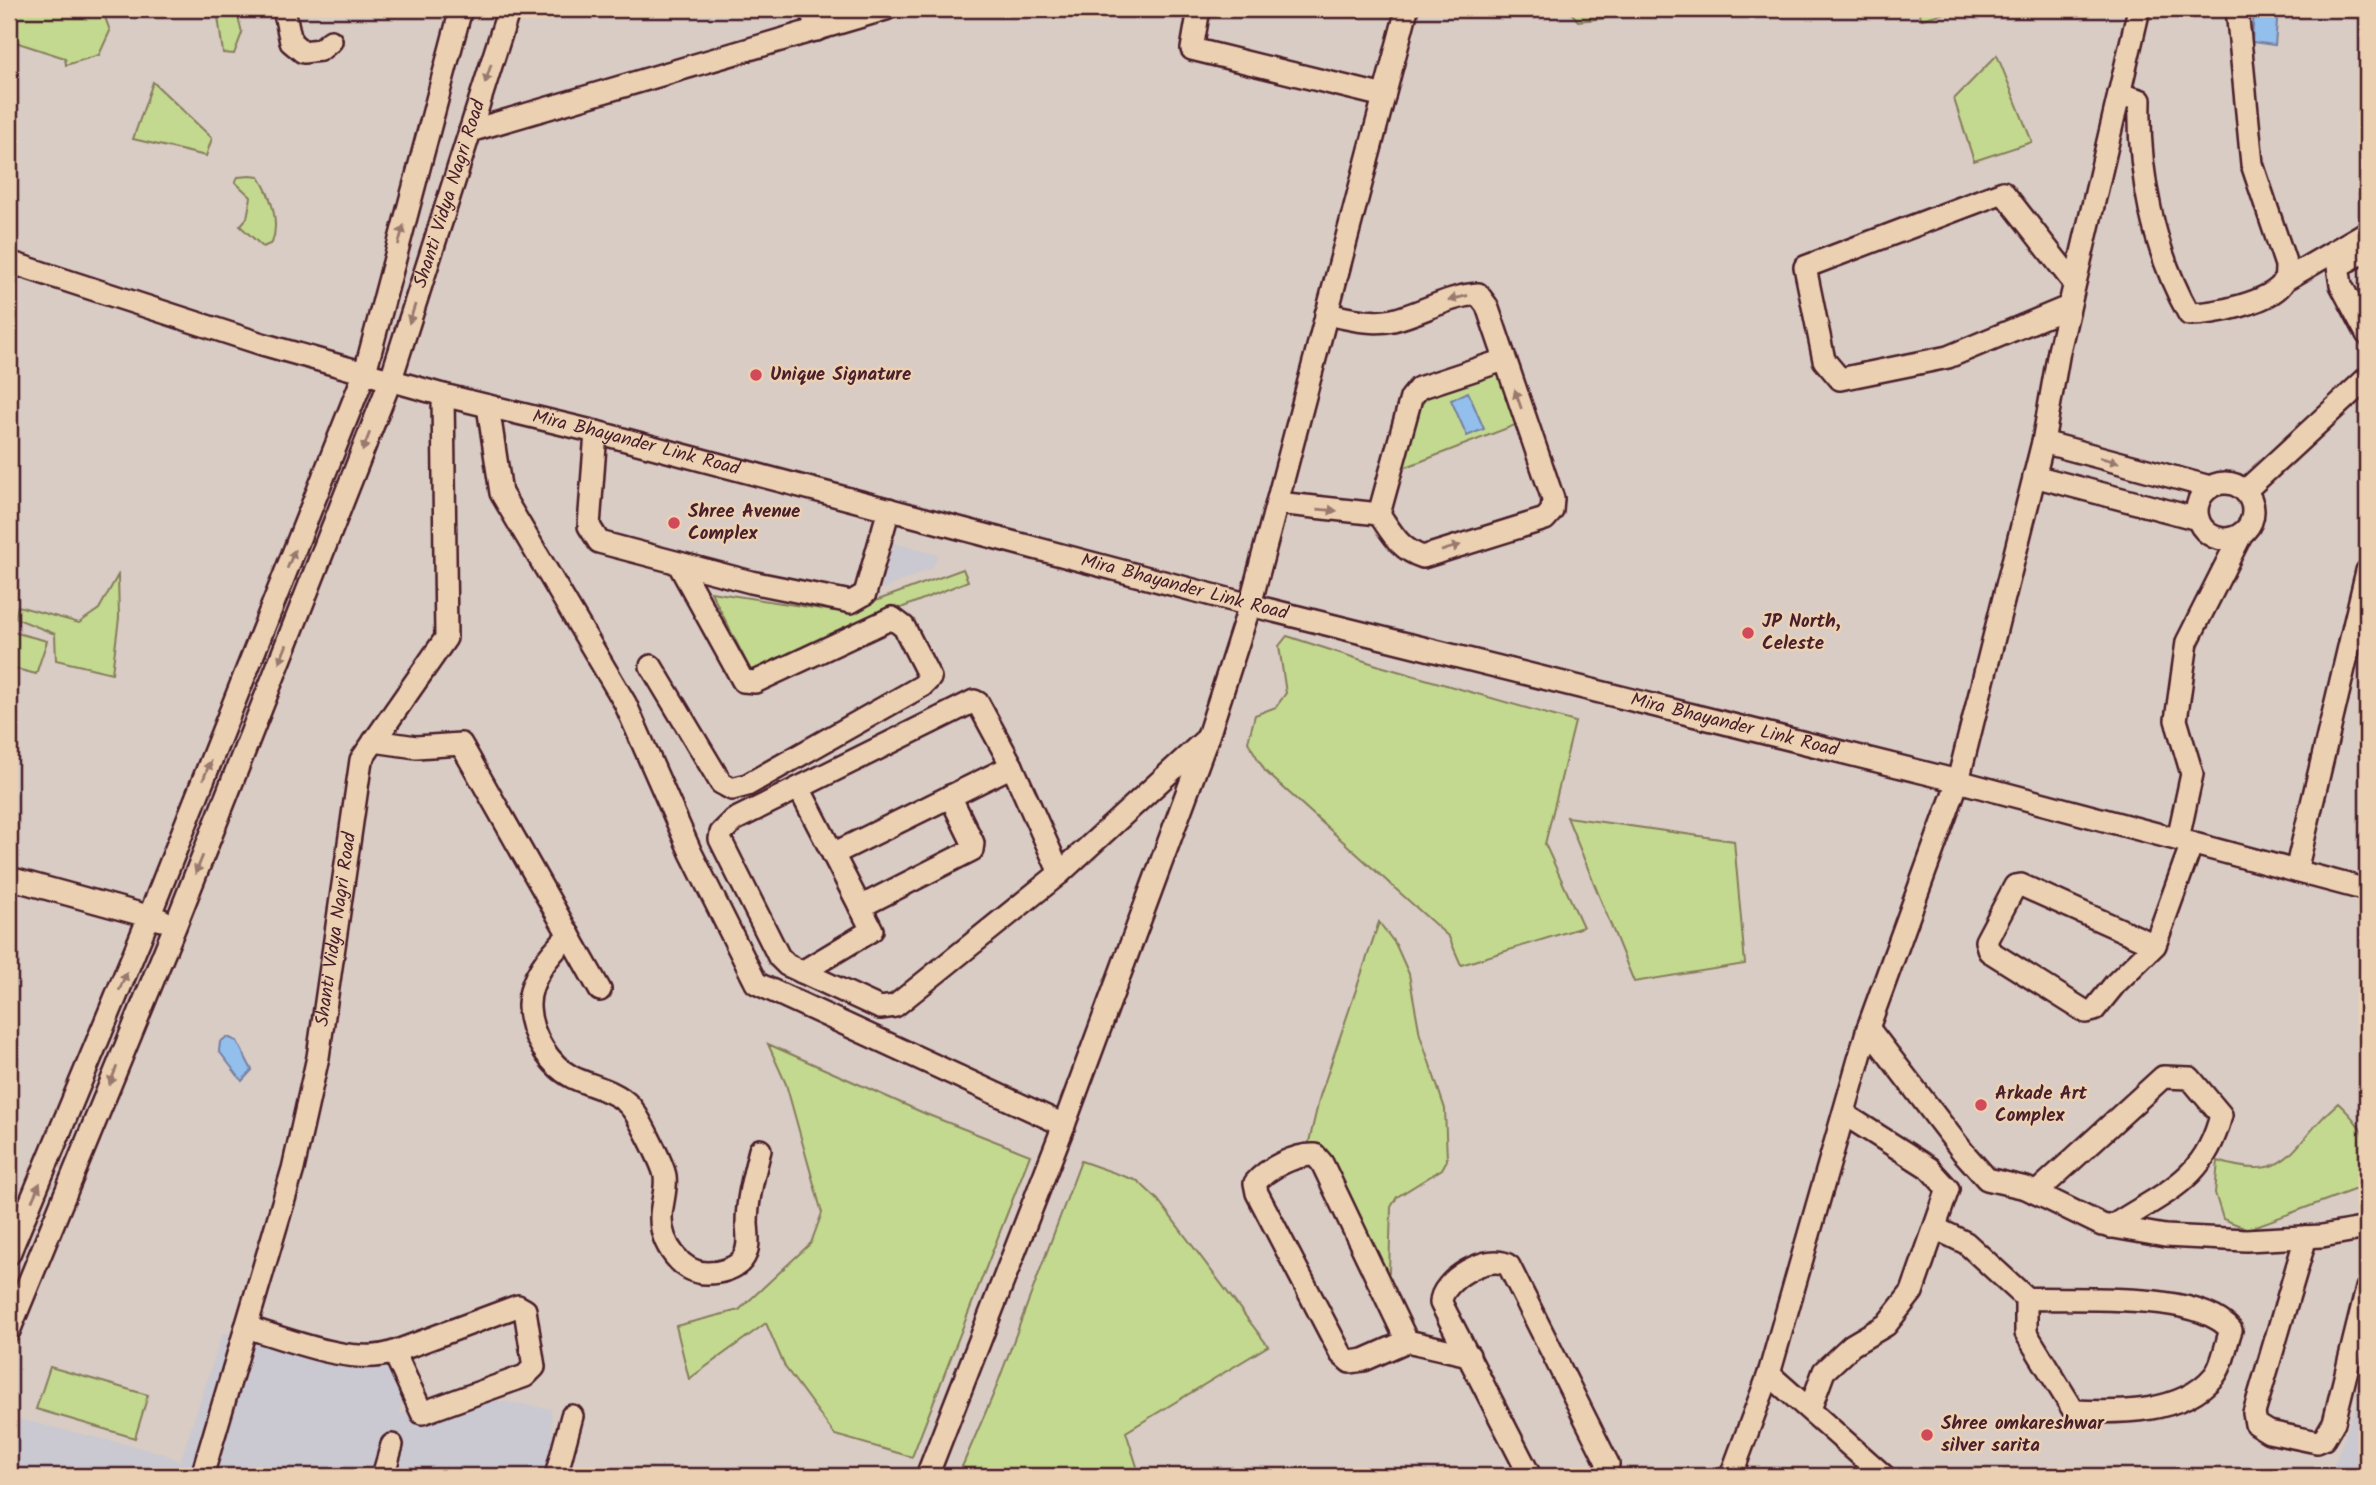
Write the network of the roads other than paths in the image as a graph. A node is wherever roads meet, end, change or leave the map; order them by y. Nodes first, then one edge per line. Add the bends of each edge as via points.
1 (284, 9) edge
2 (461, 9) edge
3 (509, 9) edge
4 (811, 9) edge
5 (886, 9) edge
6 (1199, 9) edge
7 (1407, 9) edge
8 (2138, 9) edge
9 (2238, 9) edge
10 (817, 30) junction
11 (331, 41) dead end
12 (2119, 94) junction
13 (1384, 96) junction
14 (470, 131) junction
15 (2367, 232) edge
16 (2367, 250) edge
17 (9, 262) edge
18 (2285, 280) junction
19 (2074, 283) junction
20 (2068, 307) junction
21 (1326, 314) junction
22 (2367, 334) edge
23 (1504, 360) junction
24 (365, 372) junction
25 (2367, 378) edge
26 (391, 379) junction
27 (443, 395) junction
28 (488, 406) junction
29 (596, 432) junction
30 (2043, 442) junction
31 (2034, 476) junction
32 (320, 487) junction
33 (2210, 487) junction
34 (2245, 491) junction
35 (345, 496) junction
36 (1276, 503) junction
37 (889, 509) junction
38 (1379, 514) junction
39 (2198, 519) junction
40 (2242, 533) junction
41 (678, 563) junction
42 (2366, 585) edge
43 (276, 597) junction
44 (302, 604) junction
45 (1250, 605) junction
46 (651, 666) dead end
47 (1208, 736) junction
48 (374, 741) junction
49 (1012, 766) junction
50 (1958, 781) junction
51 (799, 788) junction
52 (950, 796) junction
53 (2185, 841) junction
54 (833, 854) junction
55 (2296, 870) junction
56 (1060, 873) junction
57 (9, 878) edge
58 (2367, 890) edge
59 (860, 907) junction
60 (149, 917) junction
61 (176, 924) junction
62 (569, 936) junction
63 (2155, 945) junction
64 (802, 972) junction
65 (600, 990) dead end
66 (1868, 1028) junction
67 (1844, 1114) junction
68 (1064, 1125) junction
69 (760, 1150) dead end
70 (2036, 1193) junction
71 (2111, 1227) junction
72 (1935, 1228) junction
73 (2367, 1228) edge
74 (2306, 1237) junction
75 (9, 1254) edge
76 (2367, 1288) edge
77 (2026, 1298) junction
78 (246, 1327) junction
79 (9, 1331) edge
80 (1407, 1340) junction
81 (394, 1352) junction
82 (1469, 1355) junction
83 (1769, 1374) junction
84 (1810, 1409) junction
85 (572, 1416) dead end
86 (393, 1445) dead end
87 (202, 1476) edge
88 (383, 1476) edge
89 (556, 1476) edge
90 (927, 1476) edge
91 (1530, 1476) edge
92 (1603, 1476) edge
93 (1731, 1476) edge
94 (1884, 1476) edge

1 - 11 street via 291,42 303,52 320,50
24 -> 2 street, Shanti Vidya Nagri Road
3 -> 14 street, Shanti Vidya Nagri Road
4 - 10 street
5 - 10 street
6 - 13 street via 1192,49
7 - 13 street
8 - 12 street
9 - 18 street via 2252,164 2286,265
10 - 14 street
12 - 18 street via 2140,100 2139,149 2153,221 2189,314 2204,315 2272,295
12 - 19 street
13 - 21 street
14 -> 26 street, Shanti Vidya Nagri Road
15 - 18 street
16 - 22 street via 2338,266 2341,285
17 - 24 street, Mira Bhayander Link Road via 262,344
19 - 20 street
19 - 20 street via 2003,192 1805,267 1824,360 1840,379 1948,357
20 - 30 street
23 -> 21 street via 1487,306 1478,294 1462,295 1392,320 1371,322
21 - 36 street
23 - 38 street via 1419,388 1410,398
38 -> 23 street via 1401,545 1423,556 1545,519 1552,511 1553,499
24 - 26 street, Mira Bhayander Link Road
24 - 32 street, Shanti Vidya Nagri Road
25 - 34 street
26 - 27 street, Mira Bhayander Link Road
26 -> 35 street, Shanti Vidya Nagri Road
27 - 28 street, Mira Bhayander Link Road
27 - 48 street, Shanti Vidya Nagri Road via 446,638
28 - 29 street, Mira Bhayander Link Road
28 - 68 street via 501,493 625,703 755,983
29 - 37 street, Mira Bhayander Link Road
29 - 41 street via 592,536 599,542
30 - 31 street
30 -> 33 street
31 - 39 street
31 - 50 street
32 - 35 street
43 -> 32 street, Shanti Vidya Nagri Road
33 - 34 street via 2228,483
33 - 39 street via 2199,501
34 - 40 street via 2253,508
35 - 44 street, Shanti Vidya Nagri Road
36 -> 38 street
36 - 45 street
37 - 41 street via 869,585 856,601
37 - 45 street, Mira Bhayander Link Road
39 - 40 street via 2217,538
40 - 53 street via 2187,642 2176,720 2192,774
41 - 46 street via 743,681 755,681 892,618 904,627 930,678 770,772 732,789 722,783
42 - 55 street
43 - 44 street
60 -> 43 street, Shanti Vidya Nagri Road
44 -> 61 street, Shanti Vidya Nagri Road
45 - 47 street
45 - 50 street, Mira Bhayander Link Road
47 - 56 street
47 - 68 street
48 - 62 street via 421,747 461,744
48 - 78 street, Shanti Vidya Nagri Road via 361,760 312,1082 293,1169
49 - 51 street via 974,701
49 - 52 street
49 - 56 street
50 - 53 street, Mira Bhayander Link Road
50 - 66 street
51 - 54 street
51 - 64 street via 734,820 720,839 779,957
52 - 54 street
52 - 59 street via 972,850
53 - 55 street, Mira Bhayander Link Road
53 - 63 street
54 - 59 street
55 - 58 street, Mira Bhayander Link Road
56 - 64 street via 895,1006 880,1008
57 - 60 street
59 - 64 street via 872,930
60 - 61 street
75 -> 60 street, Shanti Vidya Nagri Road
61 -> 79 street, Shanti Vidya Nagri Road
62 - 65 street
62 - 69 street via 532,983 529,1007 534,1033 569,1076 631,1106 665,1174 661,1222 667,1245 682,1264 712,1274 742,1260
63 - 63 street via 2090,1012 1989,951 1986,941 2015,886 2021,886
66 - 67 street
66 - 70 street via 1987,1180
67 - 72 street via 1929,1168 1948,1189
67 - 83 street
68 - 90 street
70 - 71 street
70 - 71 street via 2163,1077 2190,1078 2221,1115 2214,1142 2195,1172
71 - 74 street via 2165,1236
72 - 77 street via 1966,1242
72 - 84 street via 1912,1292 1886,1325 1852,1345 1824,1371
73 - 74 street
74 - 76 street via 2254,1413 2256,1424 2269,1432 2317,1442 2323,1439 2334,1422
77 - 77 street via 2191,1308 2222,1319 2231,1330 2215,1375 2186,1398 2122,1413 2074,1411 2025,1333
78 - 81 street via 364,1358
78 - 87 street, Shanti Vidya Nagri Road
80 - 80 street via 1364,1360 1350,1362 1340,1354 1257,1193 1255,1183 1262,1174 1303,1154 1315,1155 1322,1163
80 - 82 street
81 - 81 street via 518,1306 524,1310 534,1367 525,1376 425,1413 420,1412
82 - 91 street
82 - 92 street via 1441,1303 1441,1294 1447,1285 1489,1260 1501,1260 1509,1266 1608,1464
83 - 84 street
83 - 93 street
84 - 94 street
85 - 89 street
86 - 88 street

